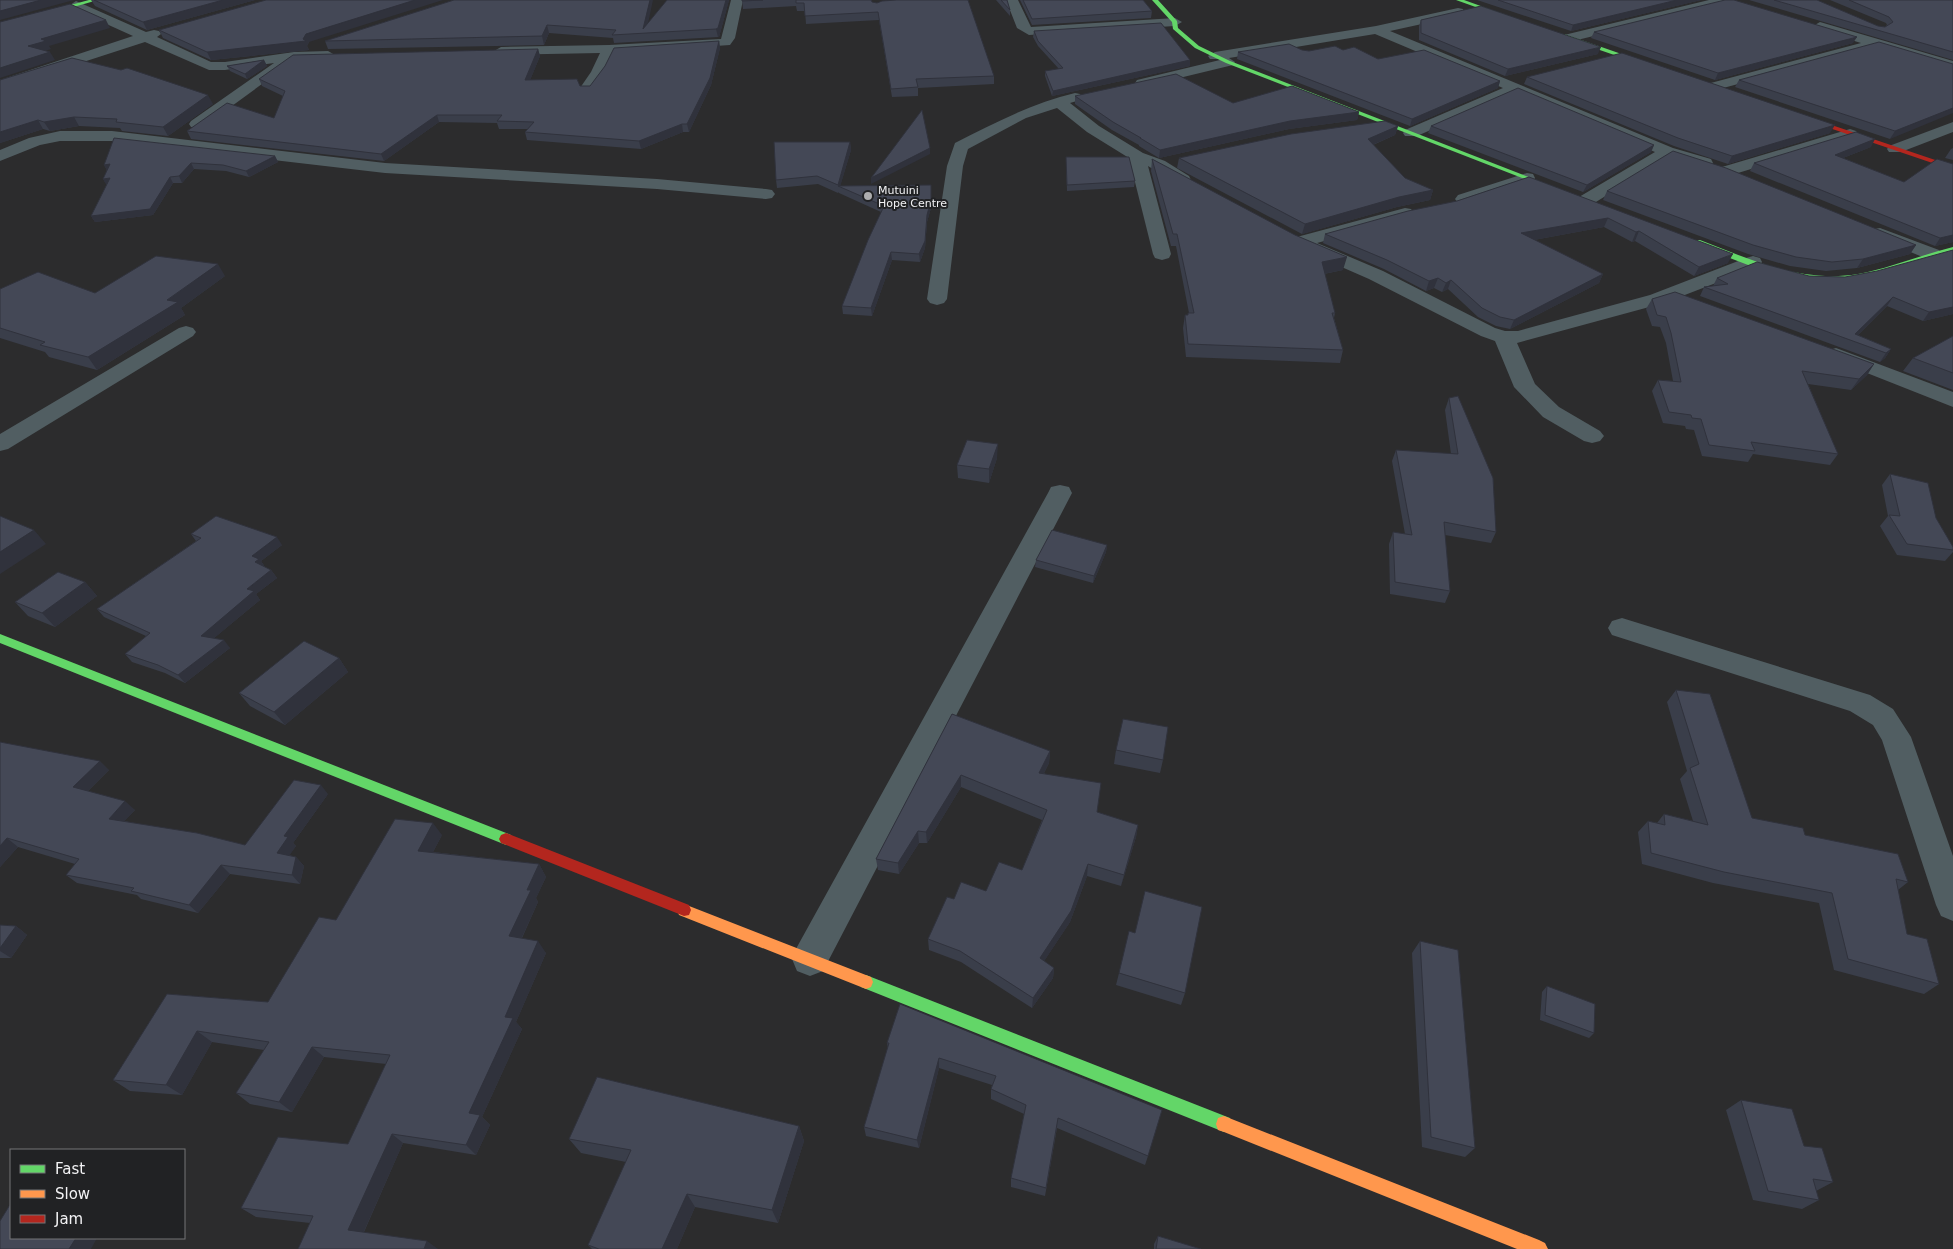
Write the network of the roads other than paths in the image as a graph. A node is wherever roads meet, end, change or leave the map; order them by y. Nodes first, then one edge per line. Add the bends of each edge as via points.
1 (94, 0) edge
2 (737, 0) edge
3 (1012, 0) edge
4 (1155, 0) edge
5 (1459, 0) edge
6 (1731, 1) edge
7 (76, 4) junction
8 (1479, 8) junction
9 (1175, 22) junction
10 (1524, 22) edge
11 (1804, 22) edge
12 (0, 26) edge
13 (1376, 30) junction
14 (165, 31) edge
15 (1551, 32) edge
16 (1889, 32) edge
17 (146, 37) junction
18 (1569, 38) junction
19 (330, 42) edge
20 (1877, 42) junction
21 (609, 49) junction
22 (485, 52) edge
23 (1933, 52) junction
24 (340, 55) edge
25 (1619, 55) junction
26 (288, 57) junction
27 (1221, 59) junction
28 (1590, 62) edge
29 (1953, 66) edge
30 (1666, 71) edge
31 (1514, 83) junction
32 (0, 85) edge
33 (1708, 85) joint
34 (1131, 86) edge
35 (587, 88) edge
36 (1094, 93) edge
37 (1731, 93) edge
38 (1058, 101) junction
39 (1786, 112) edge
40 (1384, 123) junction
41 (1355, 127) edge
42 (1953, 128) edge
43 (1411, 133) junction
44 (1850, 134) junction
45 (172, 142) junction
46 (0, 147) edge
47 (18, 148) junction
48 (1895, 149) junction
49 (1667, 151) junction
50 (0, 156) edge
51 (1137, 156) junction
52 (1178, 160) edge
53 (1159, 165) junction
54 (1953, 168) edge
55 (1728, 171) junction
56 (1527, 178) junction
57 (1754, 182) edge
58 (1195, 186) edge
59 (766, 194) dead end
60 (1585, 201) junction
61 (1448, 204) edge
62 (1604, 208) edge
63 (1421, 210) edge
64 (1870, 229) edge
65 (1283, 233) edge
66 (1688, 238) edge
67 (1300, 242) junction
68 (1946, 252) edge
69 (1162, 254) dead end
70 (1753, 262) junction
71 (1670, 294) junction
72 (937, 299) dead end
73 (1695, 304) edge
74 (186, 332) dead end
75 (1504, 337) junction
76 (1815, 346) edge
77 (1953, 400) edge
78 (1592, 436) dead end
79 (0, 444) edge
80 (1060, 493) dead end
81 (1622, 628) dead end
82 (0, 638) edge
83 (1953, 905) edge
84 (810, 959) junction
85 (1539, 1249) edge

1 - 7 street
2 - 21 street via 731,29 724,42
3 - 9 street via 1024,28 1029,31
4 - 9 street
5 - 8 street
6 - 18 street
7 - 12 street
7 - 17 street
8 - 10 street
8 - 13 street
9 - 27 street via 1175,28 1197,48
11 - 20 street
13 - 27 street
13 - 31 street
14 - 17 street
15 - 18 street
16 - 23 street
17 - 26 street via 209,66
17 - 32 street
18 - 25 street
19 - 26 street
20 - 23 street
20 - 33 street
21 - 22 street
21 - 35 street
23 - 29 street
24 - 26 street
25 - 28 street
25 - 30 street
26 - 45 street
27 - 34 street
27 - 40 street
31 - 43 street
31 - 49 street
33 - 37 street
36 - 38 street
38 - 51 street via 1093,130
38 - 72 street via 1021,115 961,146 955,166
39 - 44 street
40 - 41 street
40 - 43 street
42 - 48 street
43 - 56 street
44 - 48 street
44 - 55 street
45 - 47 street via 77,135 35,141
45 - 59 street via 386,168 657,184
46 - 47 street
47 - 50 street
48 - 54 street
49 - 55 street
49 - 60 street
51 - 53 street
51 - 69 street
52 - 53 street
53 - 58 street
55 - 57 street
56 - 60 street
56 - 61 street
60 - 62 street
63 - 67 street
64 - 68 street
65 - 67 street
66 - 70 street
67 - 75 street
68 - 70 street via 1858,275 1826,279 1812,279
70 - 71 street
71 - 73 street
71 - 75 street via 1519,337
74 - 79 street
75 - 78 street via 1525,387 1551,412
76 - 77 street
80 - 84 street
81 - 83 street via 1860,703 1883,717 1896,737
82 - 84 street
84 - 85 street

